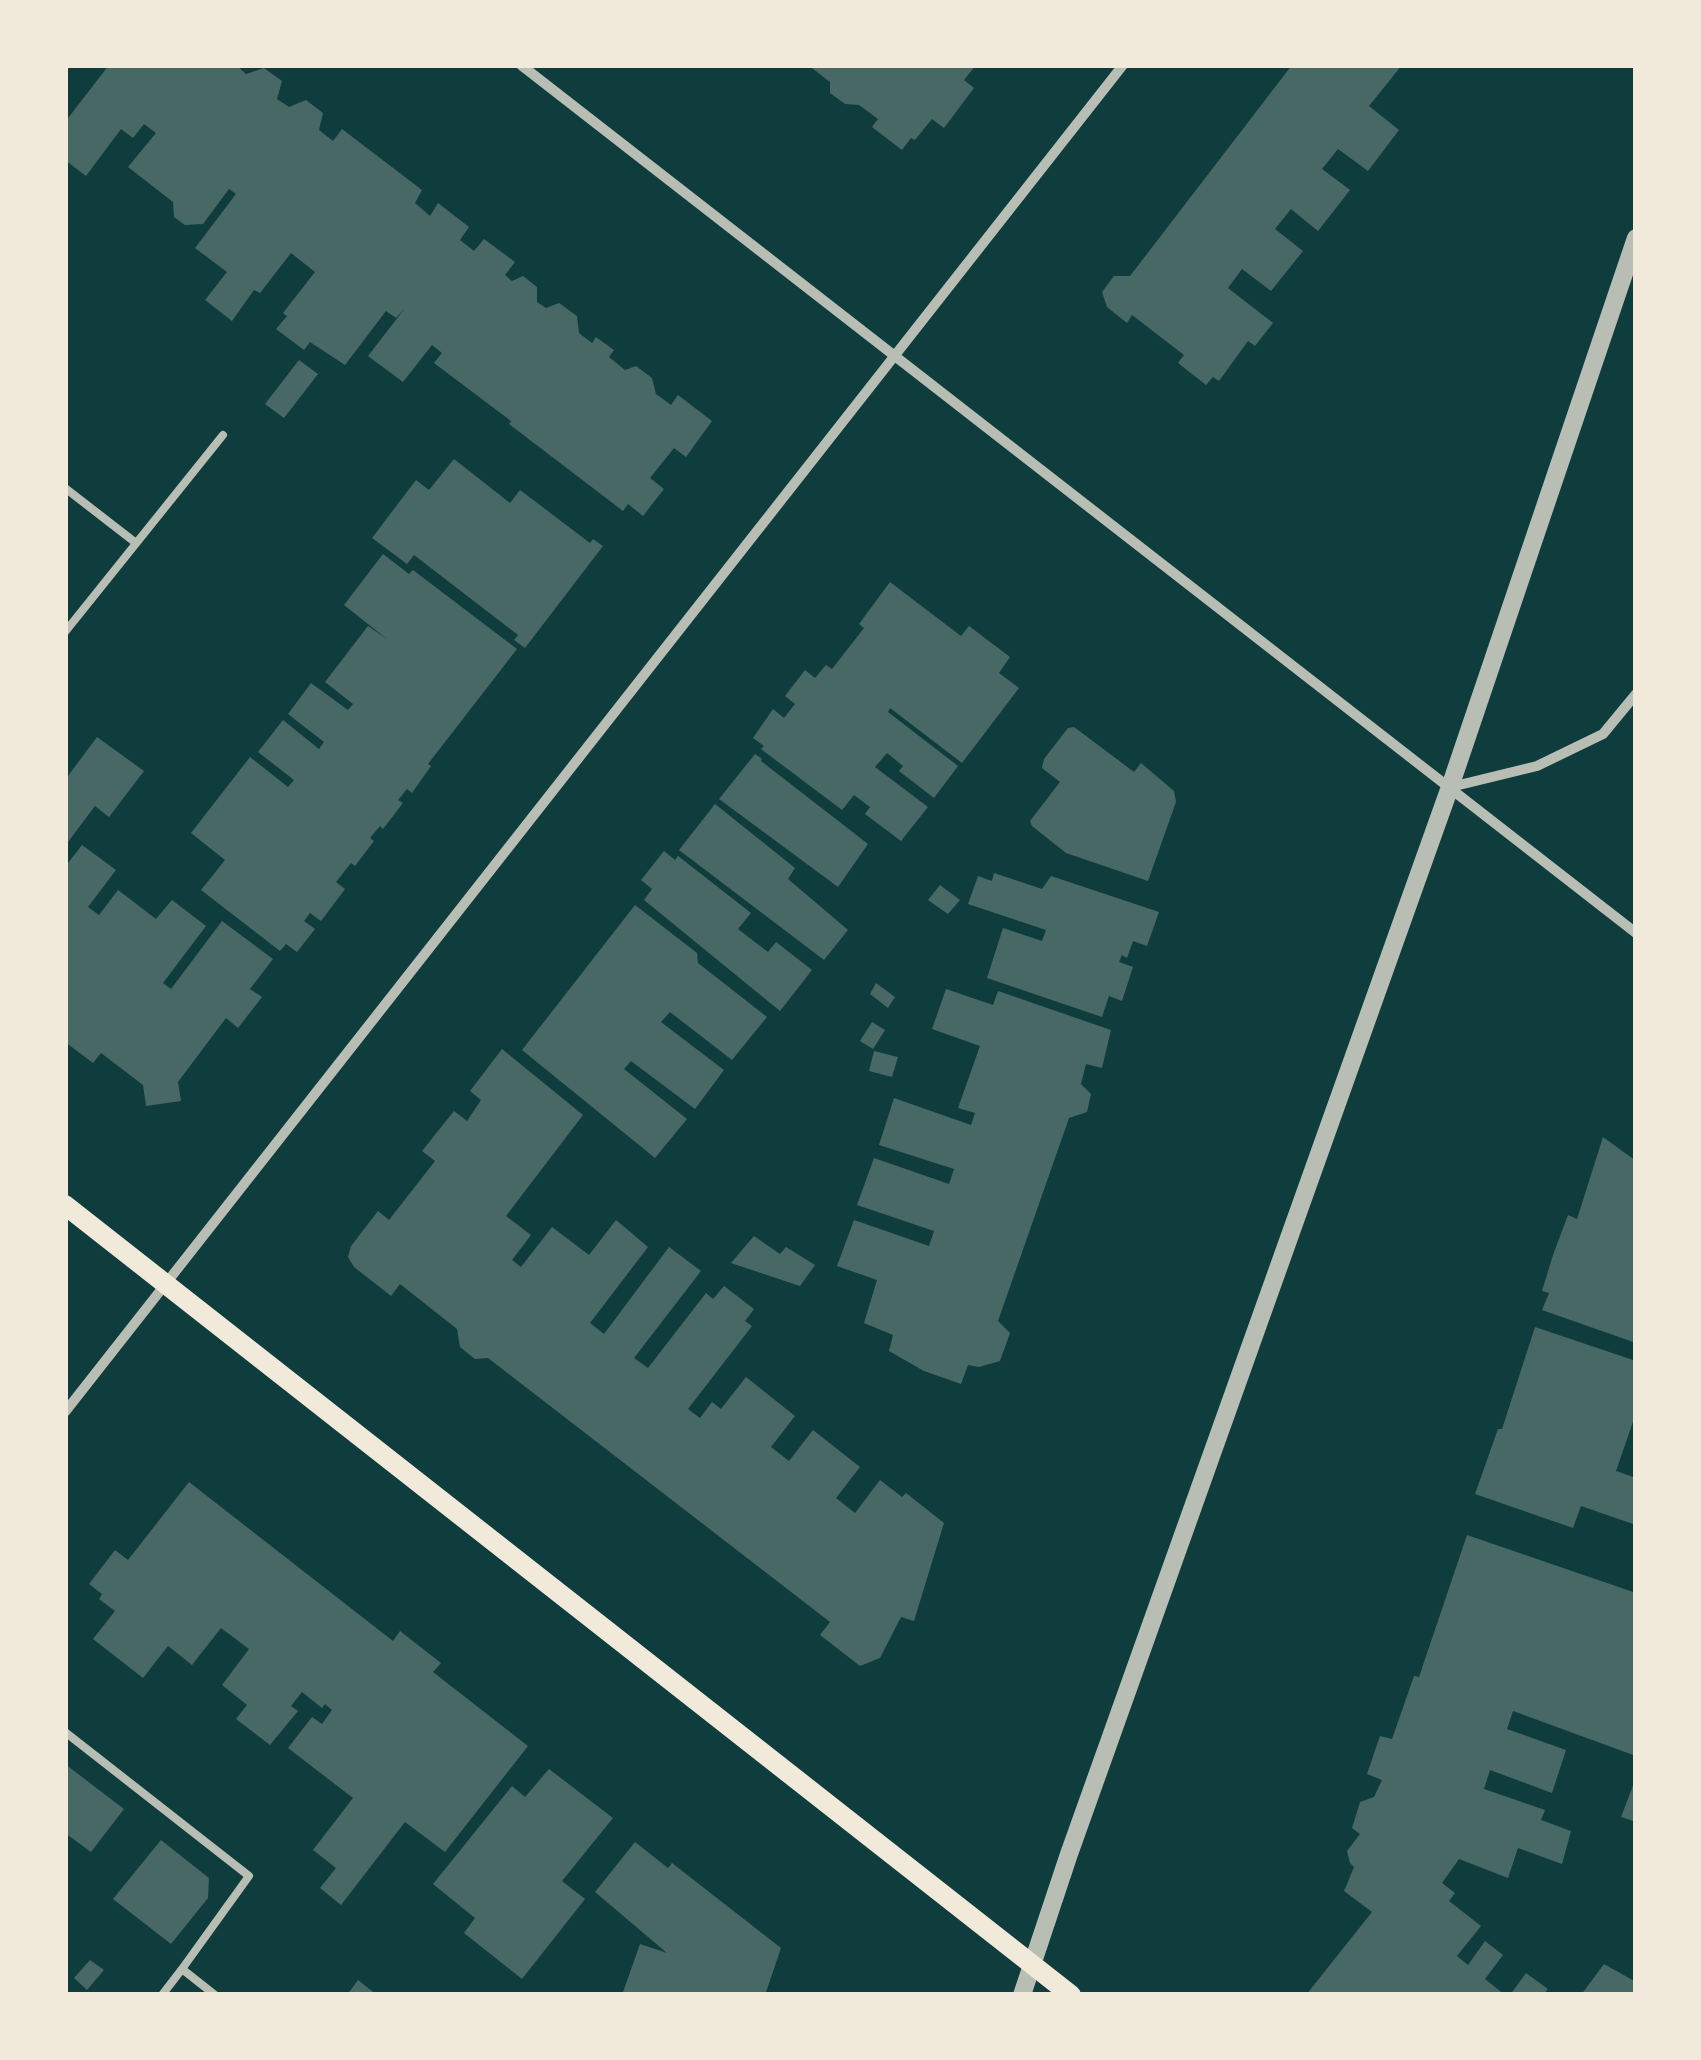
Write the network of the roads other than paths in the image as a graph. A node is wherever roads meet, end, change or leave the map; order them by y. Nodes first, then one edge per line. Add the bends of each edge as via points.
1 (1123, 65) edge
2 (526, 67) edge
3 (1636, 238) edge
4 (894, 356) junction
5 (223, 435) dead end
6 (65, 488) edge
7 (136, 543) junction
8 (65, 632) edge
9 (1636, 694) edge
10 (1450, 787) junction
11 (1636, 933) edge
12 (65, 1206) edge
13 (165, 1284) junction
14 (65, 1412) edge
15 (65, 1732) edge
16 (1033, 1965) junction
17 (182, 1969) junction
18 (162, 1995) edge
19 (215, 1995) edge
20 (1022, 1995) edge
21 (1071, 1995) edge

1 - 4 street
2 - 4 street
3 - 10 street
4 - 10 street
4 - 13 street
5 - 7 lane
6 - 7 lane
7 - 8 lane
9 - 10 street via 1603,734 1536,766
10 - 11 street
10 - 16 street
12 - 13 main road
13 - 14 street
13 - 16 main road
15 - 17 lane via 249,1876
16 - 20 street
16 - 21 main road
17 - 18 lane
17 - 19 lane

